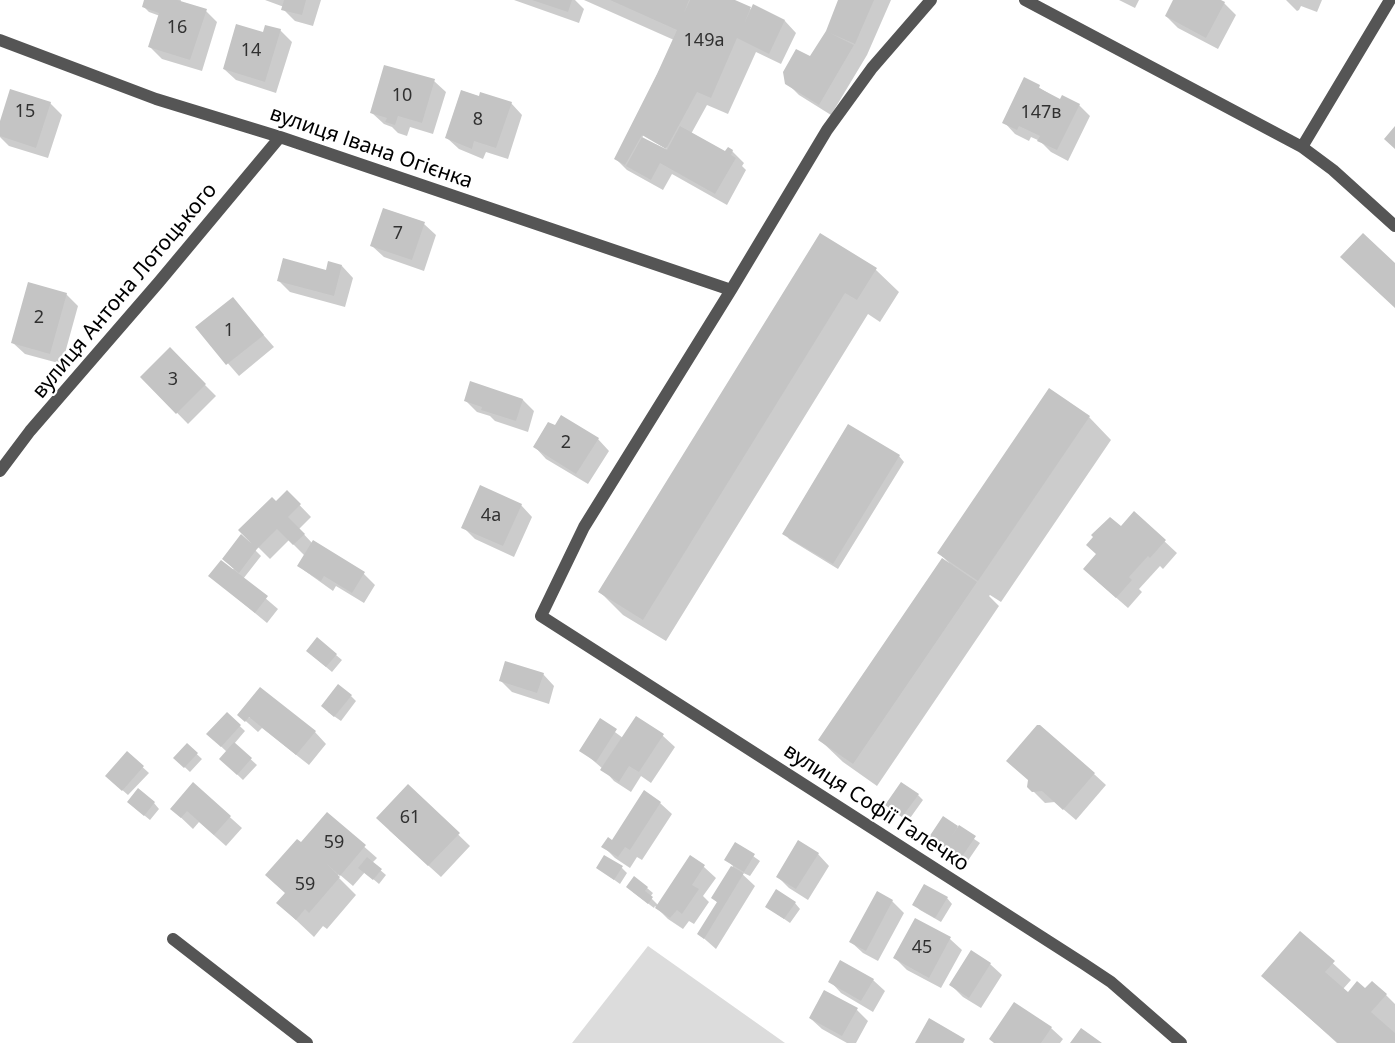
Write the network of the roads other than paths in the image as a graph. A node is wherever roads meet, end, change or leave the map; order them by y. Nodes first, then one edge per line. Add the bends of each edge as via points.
1 (931, 0) edge
2 (1025, 0) edge
3 (1390, 0) edge
4 (0, 40) edge
5 (280, 137) junction
6 (1302, 147) junction
7 (1395, 226) edge
8 (731, 290) junction
9 (0, 471) edge
10 (173, 939) dead end
11 (307, 1043) edge
12 (1181, 1043) edge

1 - 8 street via 827,130
2 - 6 street
3 - 6 street
4 - 5 street, вулиця Івана Огієнка via 156,99
5 - 8 street, вулиця Івана Огієнка
5 - 9 street, вулиця Антона Лотоцького
6 - 7 street
8 - 12 street, вулиця Софії Галечко via 584,526 541,616 1111,982
10 - 11 street

